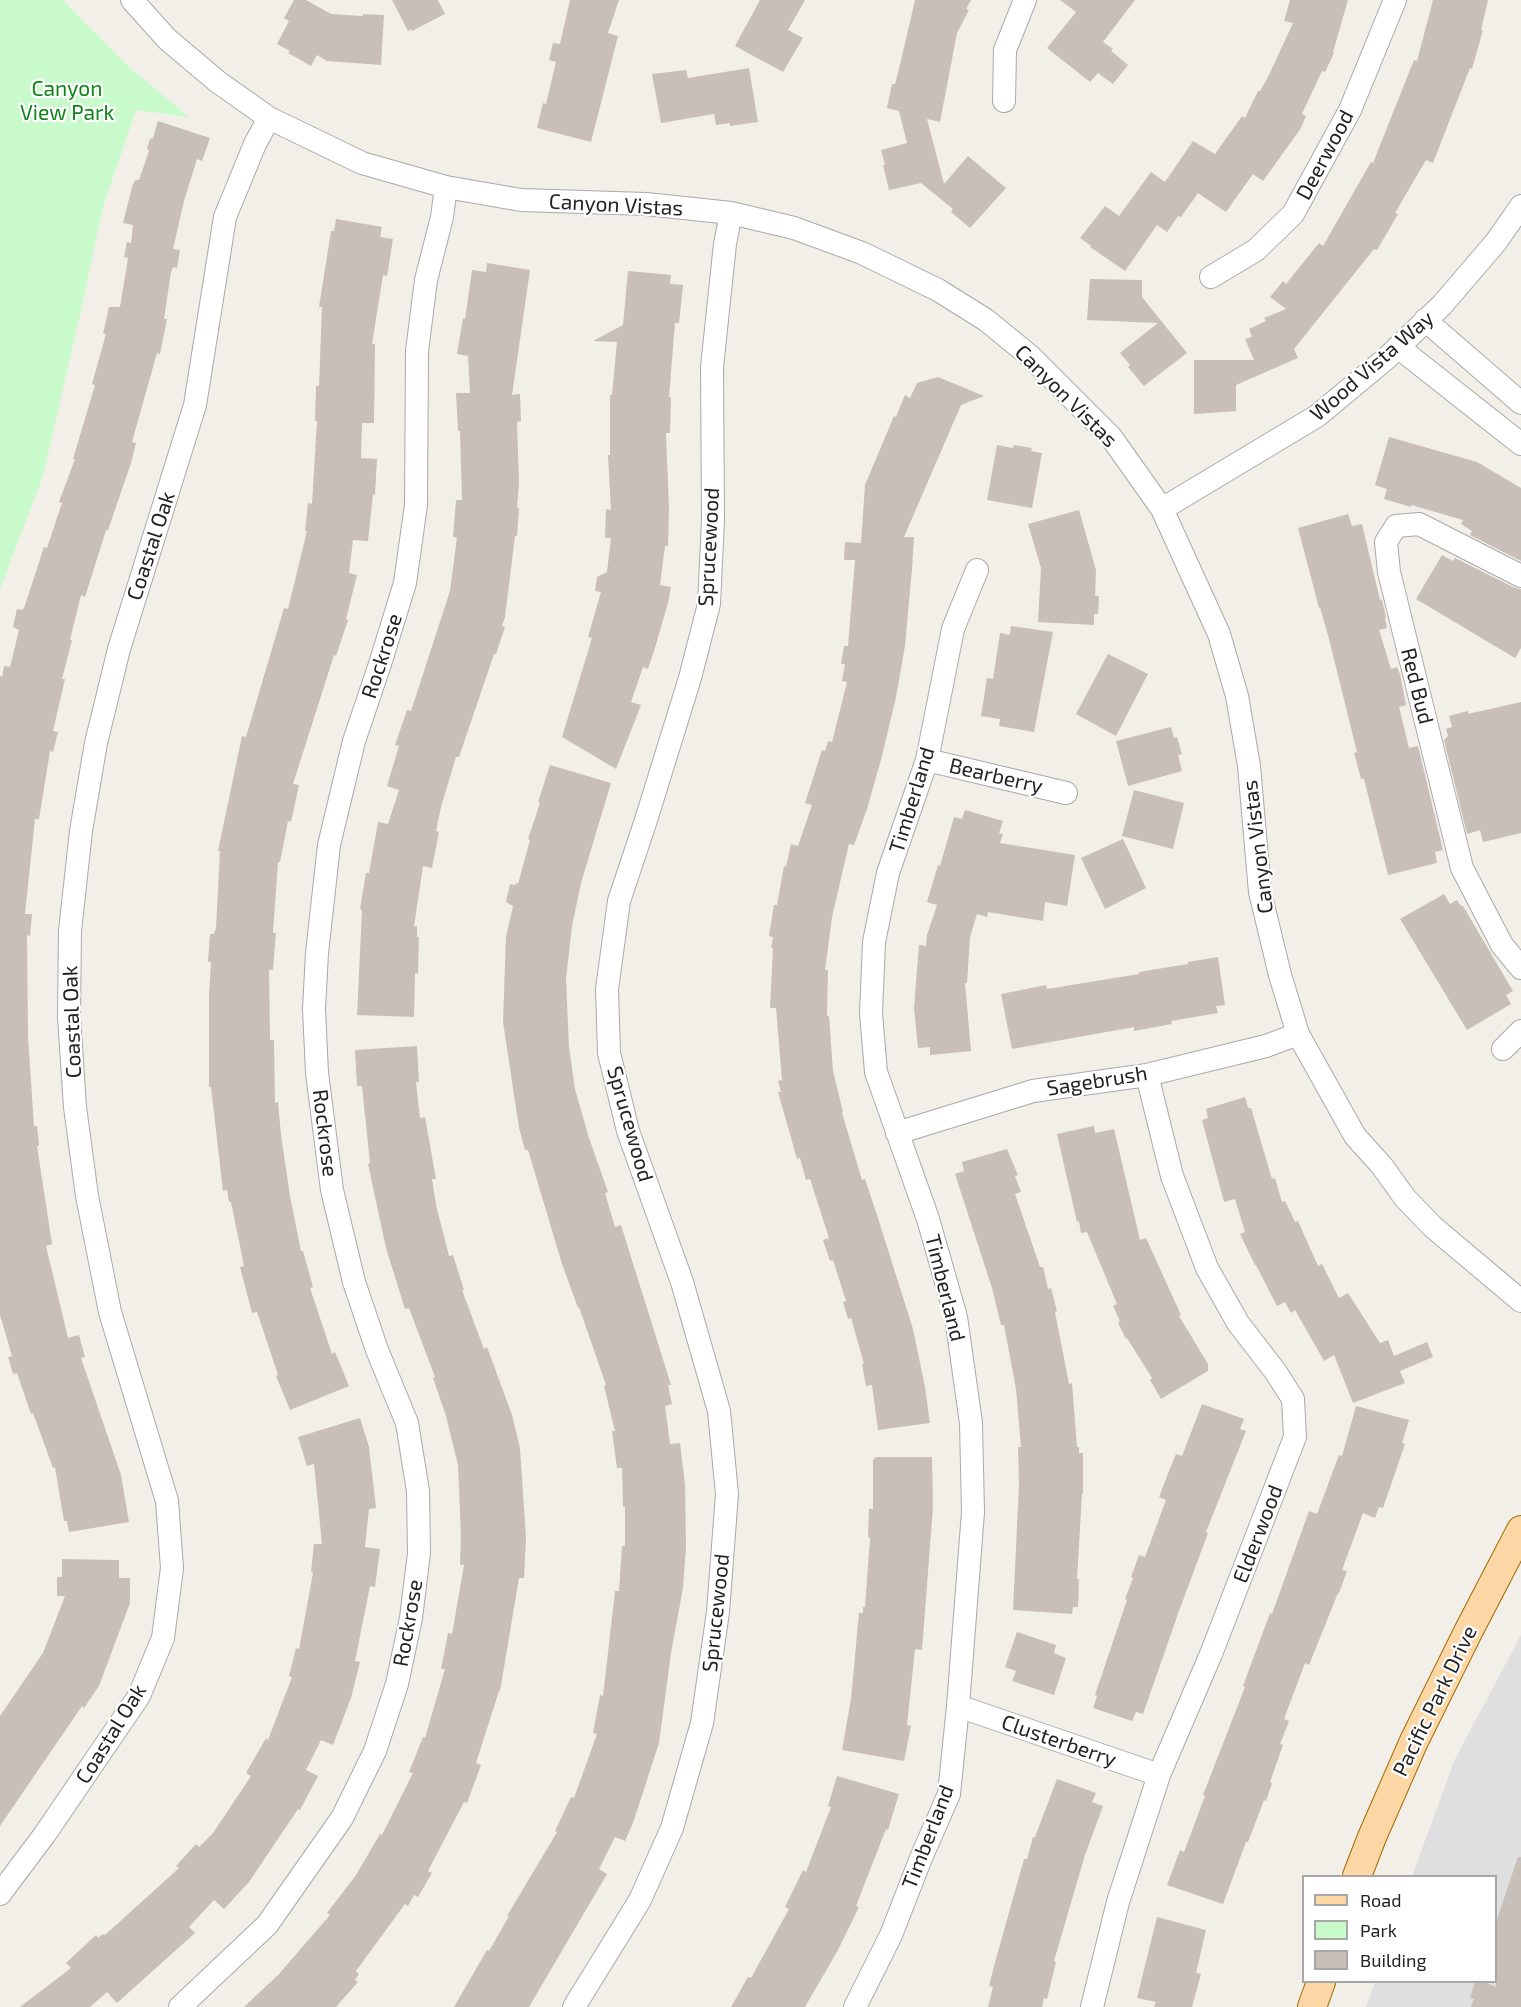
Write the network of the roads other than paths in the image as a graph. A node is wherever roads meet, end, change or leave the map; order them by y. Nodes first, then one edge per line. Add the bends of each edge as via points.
1 (132, 0) edge
2 (1025, 0) edge
3 (1395, 0) edge
4 (1004, 101) dead end
5 (269, 118) junction
6 (446, 187) junction
7 (1521, 206) edge
8 (731, 213) junction
9 (1211, 277) dead end
10 (1425, 320) junction
11 (1398, 347) junction
12 (1521, 403) edge
13 (1521, 444) edge
14 (1162, 509) junction
15 (977, 570) dead end
16 (1521, 576) edge
17 (927, 760) junction
18 (1066, 792) dead end
19 (1521, 968) edge
20 (1521, 1031) edge
21 (1298, 1034) junction
22 (1503, 1049) dead end
23 (1147, 1075) junction
24 (897, 1133) junction
25 (1521, 1300) edge
26 (1521, 1530) edge
27 (958, 1706) junction
28 (1160, 1775) junction
29 (1357, 1875) edge
30 (0, 1894) edge
31 (1321, 1983) edge
32 (180, 2007) edge
33 (574, 2007) edge
34 (855, 2007) edge
35 (1092, 2007) edge
36 (1312, 2007) edge

1 - 5 street, Canyon Vistas via 167,39
2 - 4 street via 1005,50
3 - 9 street, Deerwood via 1350,110 1293,214 1256,250
5 - 6 street, Canyon Vistas via 362,163
5 - 30 street, Coastal Oak via 225,218 195,405 118,649 81,831 70,931 71,1051 87,1196 110,1312 167,1501 172,1568 163,1638 139,1696
6 - 8 street, Canyon Vistas via 521,200 646,204
6 - 32 street, Rockrose via 426,280 417,351 416,505 405,583 354,741 329,845 314,1009 317,1073 332,1190 354,1282 407,1423 413,1457 419,1553 411,1618 397,1684 375,1751 342,1818 267,1925
7 - 10 street, Wood Vista Way via 1496,242
8 - 14 street, Canyon Vistas via 794,228 862,253 938,290 986,320 1030,356 1111,437
8 - 33 street, Sprucewood via 712,367 709,604 687,689 619,901 607,990 609,1053 628,1131 682,1282 719,1411 727,1494 718,1612 702,1723 672,1828 640,1900
10 - 11 street, Wood Vista Way
10 - 12 street
11 - 13 street
11 - 14 street, Wood Vista Way via 1317,416
14 - 21 street, Canyon Vistas via 1219,634 1237,696 1249,766 1260,892
15 - 17 street, Timberland via 953,629
16 - 19 street, Red Bud via 1419,524 1396,526 1386,542 1389,572 1462,868 1503,945
17 - 18 street, Bearberry
17 - 24 street, Timberland via 888,873 874,942 871,1013 876,1072
20 - 22 street
21 - 23 street, Sagebrush via 1266,1046
21 - 25 street, Canyon Vistas via 1355,1136 1405,1198 1433,1227
23 - 24 street, Sagebrush via 1032,1091
23 - 28 street, Elderwood via 1172,1176 1207,1268 1238,1323 1293,1398 1295,1437
24 - 27 street, Timberland via 928,1219 956,1317 971,1423 973,1512
26 - 29 main road, Pacific Park Drive via 1414,1741
27 - 28 street, Clusterberry
27 - 34 street, Timberland via 949,1794 891,1935
28 - 35 street, Elderwood via 1118,1902
31 - 36 main road

